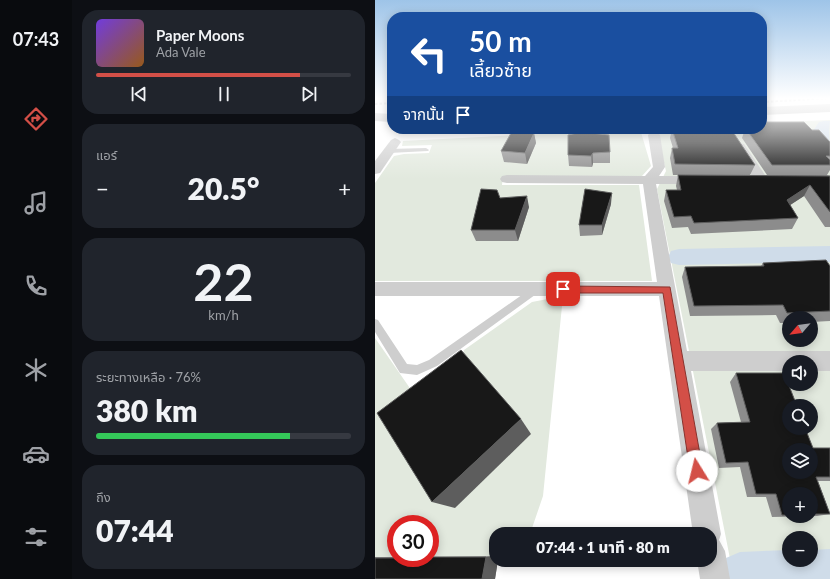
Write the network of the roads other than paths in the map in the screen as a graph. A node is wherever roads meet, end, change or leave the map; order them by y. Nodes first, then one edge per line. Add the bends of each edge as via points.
1 (654, 135) dead end
2 (733, 136) edge
3 (392, 147) joint
4 (426, 150) dead end
5 (375, 170) edge
6 (507, 179) dead end
7 (649, 180) junction
8 (710, 180) edge
9 (747, 181) edge
10 (762, 181) junction
11 (777, 181) edge
12 (375, 289) edge
13 (536, 289) junction
14 (667, 289) junction
15 (375, 323) edge
16 (830, 360) edge
17 (679, 361) junction
18 (706, 527) edge
19 (713, 567) edge
20 (715, 579) edge

1 - 7 street via 659,167
2 - 10 street
3 - 4 lane
3 - 5 street
6 - 7 street
7 - 8 street
7 - 14 street
9 - 10 street
10 - 11 street
12 - 13 street
13 - 14 street
13 - 15 lane via 433,363 417,370 405,368
14 - 17 street
16 - 17 street
17 - 18 street
19 - 20 street

